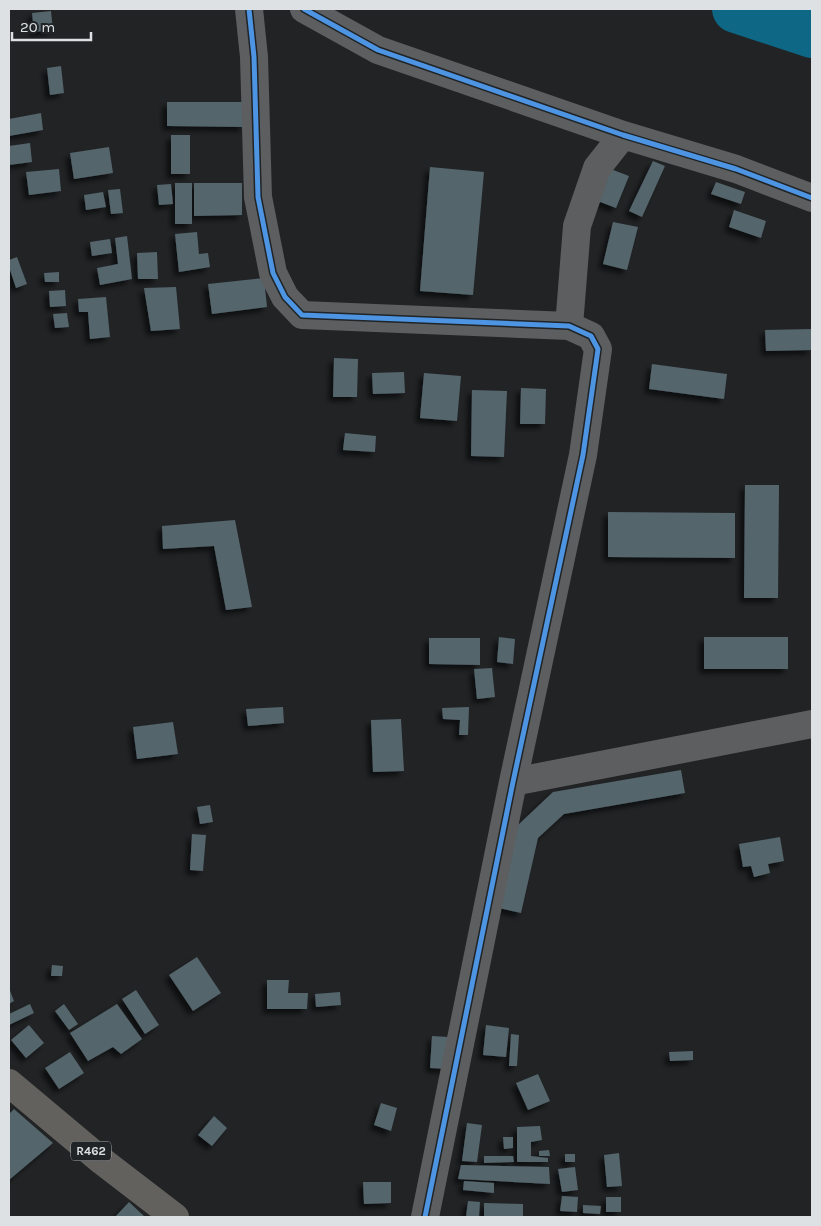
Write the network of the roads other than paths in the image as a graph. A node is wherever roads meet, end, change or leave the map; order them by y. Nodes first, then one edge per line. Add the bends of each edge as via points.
1 (249, 9) edge
2 (304, 9) edge
3 (623, 135) junction
4 (812, 198) edge
5 (569, 326) junction
6 (812, 724) edge
7 (513, 782) junction
8 (9, 1083) edge
9 (175, 1217) edge
10 (425, 1217) edge

1 - 5 street via 254,57 258,197 273,273 285,297 302,315
2 - 3 street via 378,50
3 - 4 street via 736,169
3 - 5 street via 597,168 577,226
5 - 7 street via 591,336 598,349 583,455
6 - 7 street
7 - 10 street
8 - 9 main road, R462

